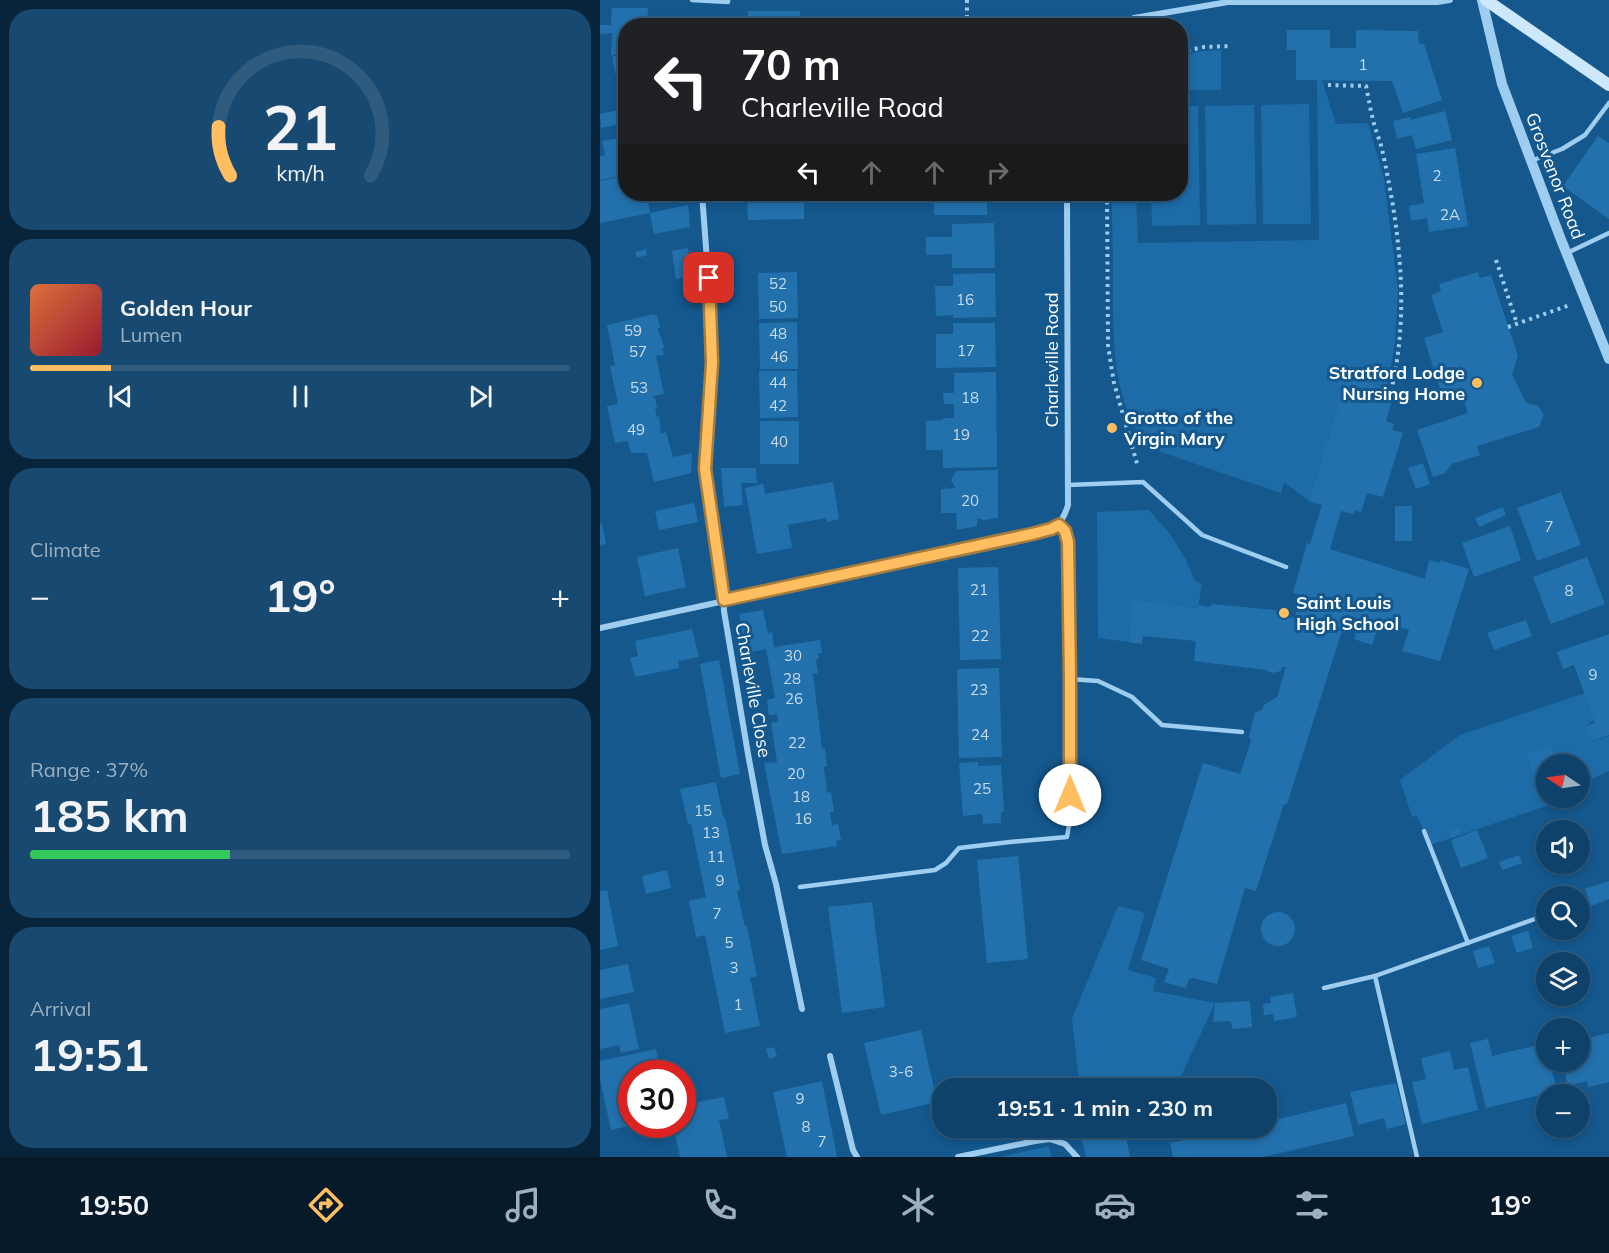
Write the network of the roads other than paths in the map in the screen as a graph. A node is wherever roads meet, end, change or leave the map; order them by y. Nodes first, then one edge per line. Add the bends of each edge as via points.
1 (692, 0) edge
2 (728, 0) edge
3 (1450, 0) edge
4 (1484, 0) edge
5 (1228, 1) edge
6 (1134, 18) edge
7 (1609, 86) edge
8 (1609, 103) edge
9 (1531, 160) junction
10 (703, 201) edge
11 (1067, 201) edge
12 (1609, 232) edge
13 (1567, 253) junction
14 (1609, 359) edge
15 (1068, 485) junction
16 (1059, 525) junction
17 (1286, 567) dead end
18 (724, 600) junction
19 (600, 628) edge
20 (1070, 678) junction
21 (1242, 732) dead end
22 (1070, 819) joint
23 (1424, 831) dead end
24 (800, 887) dead end
25 (1536, 919) edge
26 (1468, 943) junction
27 (1375, 976) junction
28 (1324, 988) dead end
29 (802, 1009) dead end
30 (830, 1056) dead end
31 (857, 1157) edge
32 (958, 1157) edge
33 (1077, 1157) edge
34 (1417, 1157) edge

1 - 2 lane
3 - 5 street
4 - 7 main road
4 - 9 street, Grosvenor Road via 1502,84
5 - 6 street
8 - 9 lane via 1585,135 1562,149
9 - 13 street, Grosvenor Road
10 - 18 street, Charleville Close via 712,363 705,469
11 - 15 street, Charleville Road
12 - 13 lane
13 - 14 street, Grosvenor Road
15 - 16 street, Charleville Road via 1068,505
15 - 17 lane via 1143,482 1202,535
16 - 18 street
16 - 20 street via 1068,542
18 - 19 street
18 - 29 street, Charleville Close via 765,845
20 - 21 lane via 1098,681 1132,697 1162,725
20 - 22 street
22 - 24 lane via 1067,837 959,848 935,870
23 - 26 lane
25 - 26 lane
26 - 27 lane
27 - 28 lane
27 - 34 lane
30 - 31 street
32 - 33 street via 1050,1139 1065,1144

